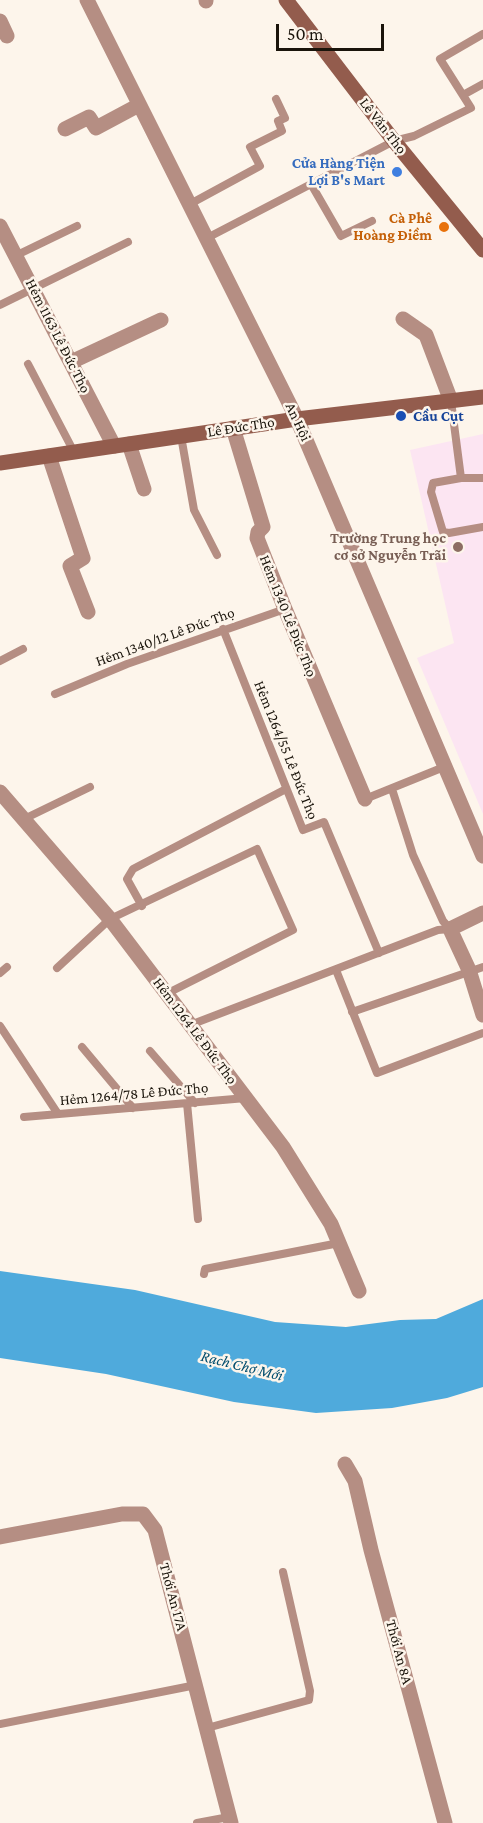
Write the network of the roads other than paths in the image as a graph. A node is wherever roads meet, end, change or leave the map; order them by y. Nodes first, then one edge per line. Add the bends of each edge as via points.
1 (87, 0) edge
2 (286, 0) edge
3 (0, 21) edge
4 (483, 34) edge
5 (7, 36) dead end
6 (483, 84) edge
7 (463, 95) junction
8 (276, 99) dead end
9 (139, 105) junction
10 (65, 129) dead end
11 (394, 141) junction
12 (311, 184) junction
13 (190, 204) junction
14 (372, 221) dead end
15 (0, 226) edge
16 (77, 226) dead end
17 (207, 238) junction
18 (128, 242) dead end
19 (483, 250) edge
20 (17, 255) junction
21 (33, 288) junction
22 (0, 305) edge
23 (403, 319) dead end
24 (161, 320) dead end
25 (71, 363) junction
26 (28, 364) dead end
27 (483, 397) edge
28 (451, 401) junction
29 (297, 419) junction
30 (233, 428) junction
31 (181, 436) junction
32 (122, 445) junction
33 (74, 452) junction
34 (49, 456) junction
35 (0, 463) edge
36 (461, 478) junction
37 (483, 478) edge
38 (144, 489) dead end
39 (483, 527) edge
40 (217, 555) dead end
41 (285, 609) junction
42 (88, 612) dead end
43 (223, 629) junction
44 (23, 649) dead end
45 (0, 662) edge
46 (55, 694) dead end
47 (444, 767) junction
48 (90, 787) dead end
49 (286, 789) junction
50 (392, 789) junction
51 (0, 792) edge
52 (365, 799) joint
53 (24, 819) junction
54 (483, 856) edge
55 (142, 906) junction
56 (483, 913) edge
57 (110, 919) junction
58 (450, 929) junction
59 (379, 953) junction
60 (7, 967) dead end
61 (57, 968) dead end
62 (476, 968) edge
63 (336, 970) junction
64 (0, 973) edge
65 (166, 994) junction
66 (352, 1012) junction
67 (483, 1015) edge
68 (190, 1025) junction
69 (0, 1026) edge
70 (483, 1033) edge
71 (82, 1047) dead end
72 (150, 1051) dead end
73 (246, 1098) junction
74 (191, 1103) junction
75 (134, 1108) junction
76 (58, 1114) junction
77 (24, 1117) dead end
78 (198, 1219) dead end
79 (339, 1243) junction
80 (204, 1274) dead end
81 (359, 1291) dead end
82 (345, 1464) dead end
83 (0, 1537) edge
84 (283, 1572) dead end
85 (196, 1685) junction
86 (0, 1724) edge
87 (207, 1728) junction
88 (230, 1820) edge
89 (197, 1823) edge
90 (445, 1823) edge

1 - 9 street, An Hội
2 - 11 main road, Lê Văn Thọ
3 - 5 street
4 - 7 lane via 441,59
6 - 7 lane
7 - 11 lane via 471,108 414,136
8 - 13 lane via 285,118 278,121 282,131 250,147 260,166
9 - 10 street via 96,128 89,117
9 - 13 street, An Hội
11 - 12 lane
11 - 19 main road, Lê Văn Thọ
12 - 14 lane via 341,236
12 - 17 lane
13 - 17 street, An Hội
15 - 20 street, Hẻm 1163 Lê Đức Thọ
16 - 20 lane
17 - 29 street, An Hội
18 - 21 lane
20 - 21 street, Hẻm 1163 Lê Đức Thọ
21 - 22 lane
21 - 25 street, Hẻm 1163 Lê Đức Thọ
23 - 28 street via 426,335
24 - 25 street
25 - 32 street, Hẻm 1163 Lê Đức Thọ
26 - 33 lane
27 - 28 main road, Lê Đức Thọ
28 - 29 main road, Lê Đức Thọ
28 - 36 lane
29 - 30 main road, Lê Đức Thọ
29 - 47 street, An Hội
30 - 31 main road, Lê Đức Thọ
30 - 41 street, Hẻm 1340 Lê Đức Thọ via 263,527 257,538
31 - 32 main road, Lê Đức Thọ
31 - 40 lane via 194,510
32 - 33 main road, Lê Đức Thọ
32 - 38 street, Hẻm 1163 Lê Đức Thọ
33 - 34 main road, Lê Đức Thọ
34 - 35 main road, Lê Đức Thọ
34 - 42 street via 83,558 70,566
36 - 37 lane
36 - 39 lane via 431,485 442,529 449,533
41 - 43 lane, Hẻm 1340/12 Lê Đức Thọ
41 - 52 street, Hẻm 1340 Lê Đức Thọ
43 - 46 lane, Hẻm 1340/12 Lê Đức Thọ
43 - 49 lane, Hẻm 1264/55 Lê Đức Thọ
44 - 45 lane
47 - 50 lane
47 - 54 street, An Hội
48 - 53 lane
49 - 55 lane via 134,869 127,879
49 - 59 lane, Hẻm 1264/55 Lê Đức Thọ via 303,830 324,822
50 - 52 lane
50 - 58 lane via 413,855
51 - 53 street, Hẻm 1264 Lê Đức Thọ
53 - 57 street, Hẻm 1264 Lê Đức Thọ
55 - 57 lane
55 - 65 lane via 258,849 293,930
56 - 58 street
57 - 61 lane
57 - 65 street, Hẻm 1264 Lê Đức Thọ
58 - 59 lane
58 - 62 street
59 - 63 lane
60 - 64 lane
62 - 66 lane
62 - 67 street
63 - 66 lane
63 - 68 lane
65 - 68 street, Hẻm 1264 Lê Đức Thọ
66 - 70 lane via 377,1073
68 - 73 street, Hẻm 1264 Lê Đức Thọ
69 - 76 lane
71 - 75 lane
72 - 74 lane
73 - 74 lane, Hẻm 1264/78 Lê Đức Thọ
73 - 79 street, Hẻm 1264 Lê Đức Thọ via 283,1147
74 - 75 lane, Hẻm 1264/78 Lê Đức Thọ
74 - 78 lane
75 - 76 lane, Hẻm 1264/78 Lê Đức Thọ
76 - 77 lane, Hẻm 1264/78 Lê Đức Thọ
79 - 80 lane via 205,1269
79 - 81 street, Hẻm 1264 Lê Đức Thọ
82 - 90 street, Thới An 8A via 355,1481
83 - 85 street, Thới An 17A via 122,1514 143,1514 155,1530
84 - 87 lane via 309,1700
85 - 86 lane
85 - 87 street, Thới An 17A
87 - 88 street, Thới An 17A
88 - 89 lane

